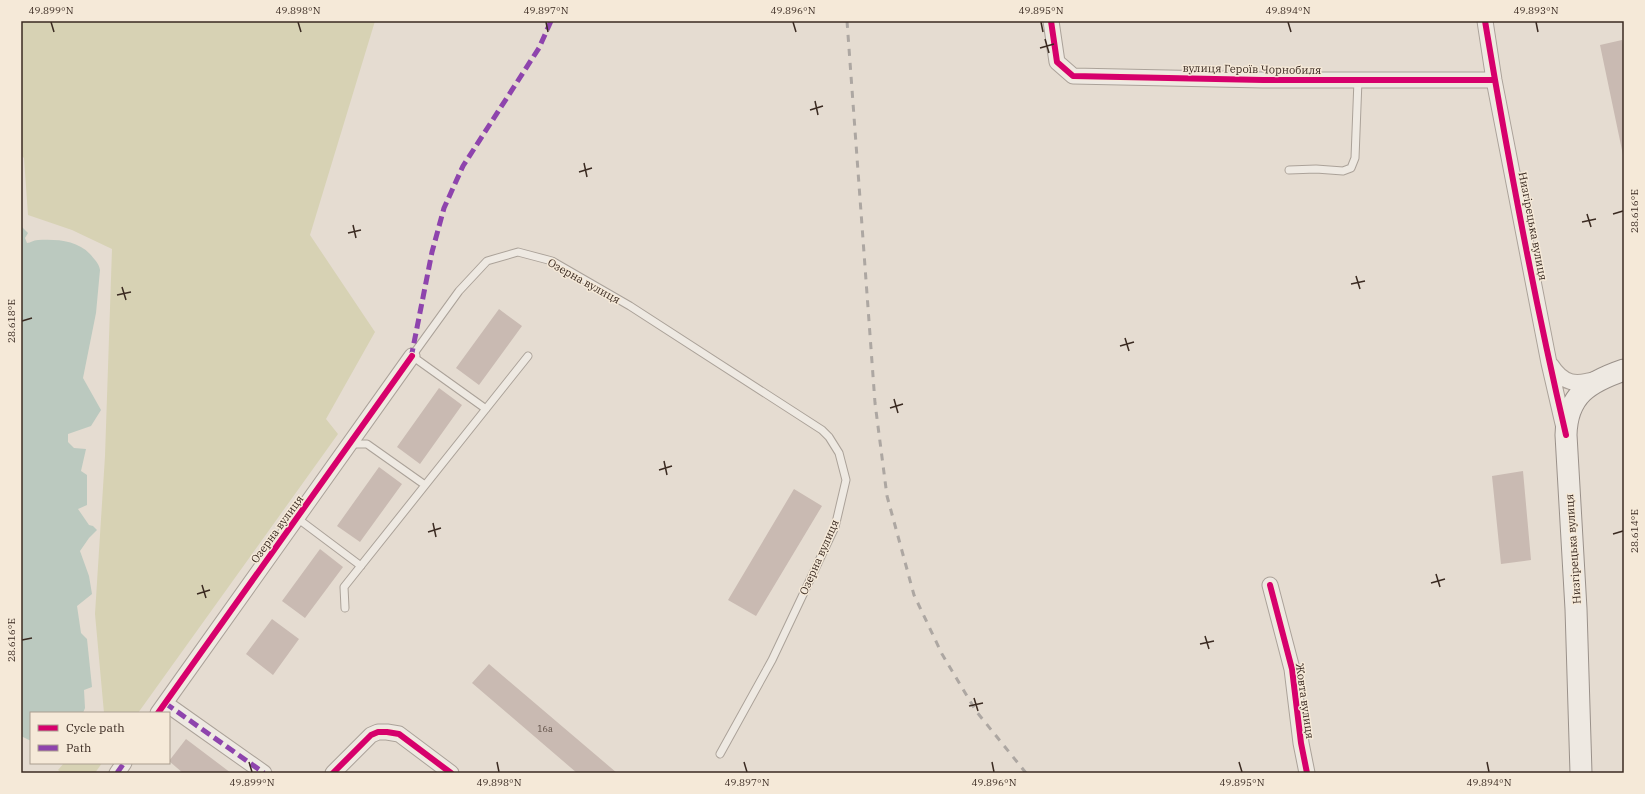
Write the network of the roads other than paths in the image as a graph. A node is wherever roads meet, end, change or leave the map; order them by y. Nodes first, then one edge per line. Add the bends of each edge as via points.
1 (1051, 21) edge
2 (1485, 21) edge
3 (1358, 80) junction
4 (1494, 80) junction
5 (1288, 170) dead end
6 (412, 356) junction
7 (528, 356) dead end
8 (1549, 363) junction
9 (1624, 370) edge
10 (1602, 377) junction
11 (486, 409) junction
12 (1566, 435) junction
13 (350, 444) junction
14 (425, 485) junction
15 (297, 518) junction
16 (361, 566) junction
17 (1270, 585) dead end
18 (344, 608) dead end
19 (162, 708) edge
20 (170, 713) edge
21 (720, 754) dead end
22 (123, 764) edge
23 (117, 773) edge
24 (264, 773) edge
25 (333, 773) edge
26 (451, 773) edge
27 (1307, 773) edge
28 (1581, 773) edge

1 - 3 street, вулиця Героїв Чорнобиля via 1057,62 1073,76
2 - 4 street, Низгірецька вулиця
3 - 4 street, вулиця Героїв Чорнобиля
3 - 5 lane via 1355,158 1351,168 1343,171
4 - 8 street, Низгірецька вулиця
6 - 11 lane
6 - 13 street, Озерна вулиця
6 - 21 lane, Озерна вулиця via 459,290 487,260 518,252 552,261 630,306 829,437 838,453 846,480 835,527 772,660
7 - 11 lane
8 - 10 street via 1560,378 1570,382
8 - 12 street, Низгірецька вулиця
9 - 10 main road
10 - 12 main road via 1576,399 1568,413
11 - 14 lane
12 - 28 main road, Низгірецька вулиця via 1576,609
13 - 14 lane via 367,444
13 - 15 street, Озерна вулиця
14 - 16 lane
15 - 16 lane
15 - 19 street, Озерна вулиця
16 - 18 lane via 344,587
17 - 27 street, Жовта вулиця via 1292,669
20 - 24 street
22 - 23 street
25 - 26 street via 371,735 387,732 399,734

